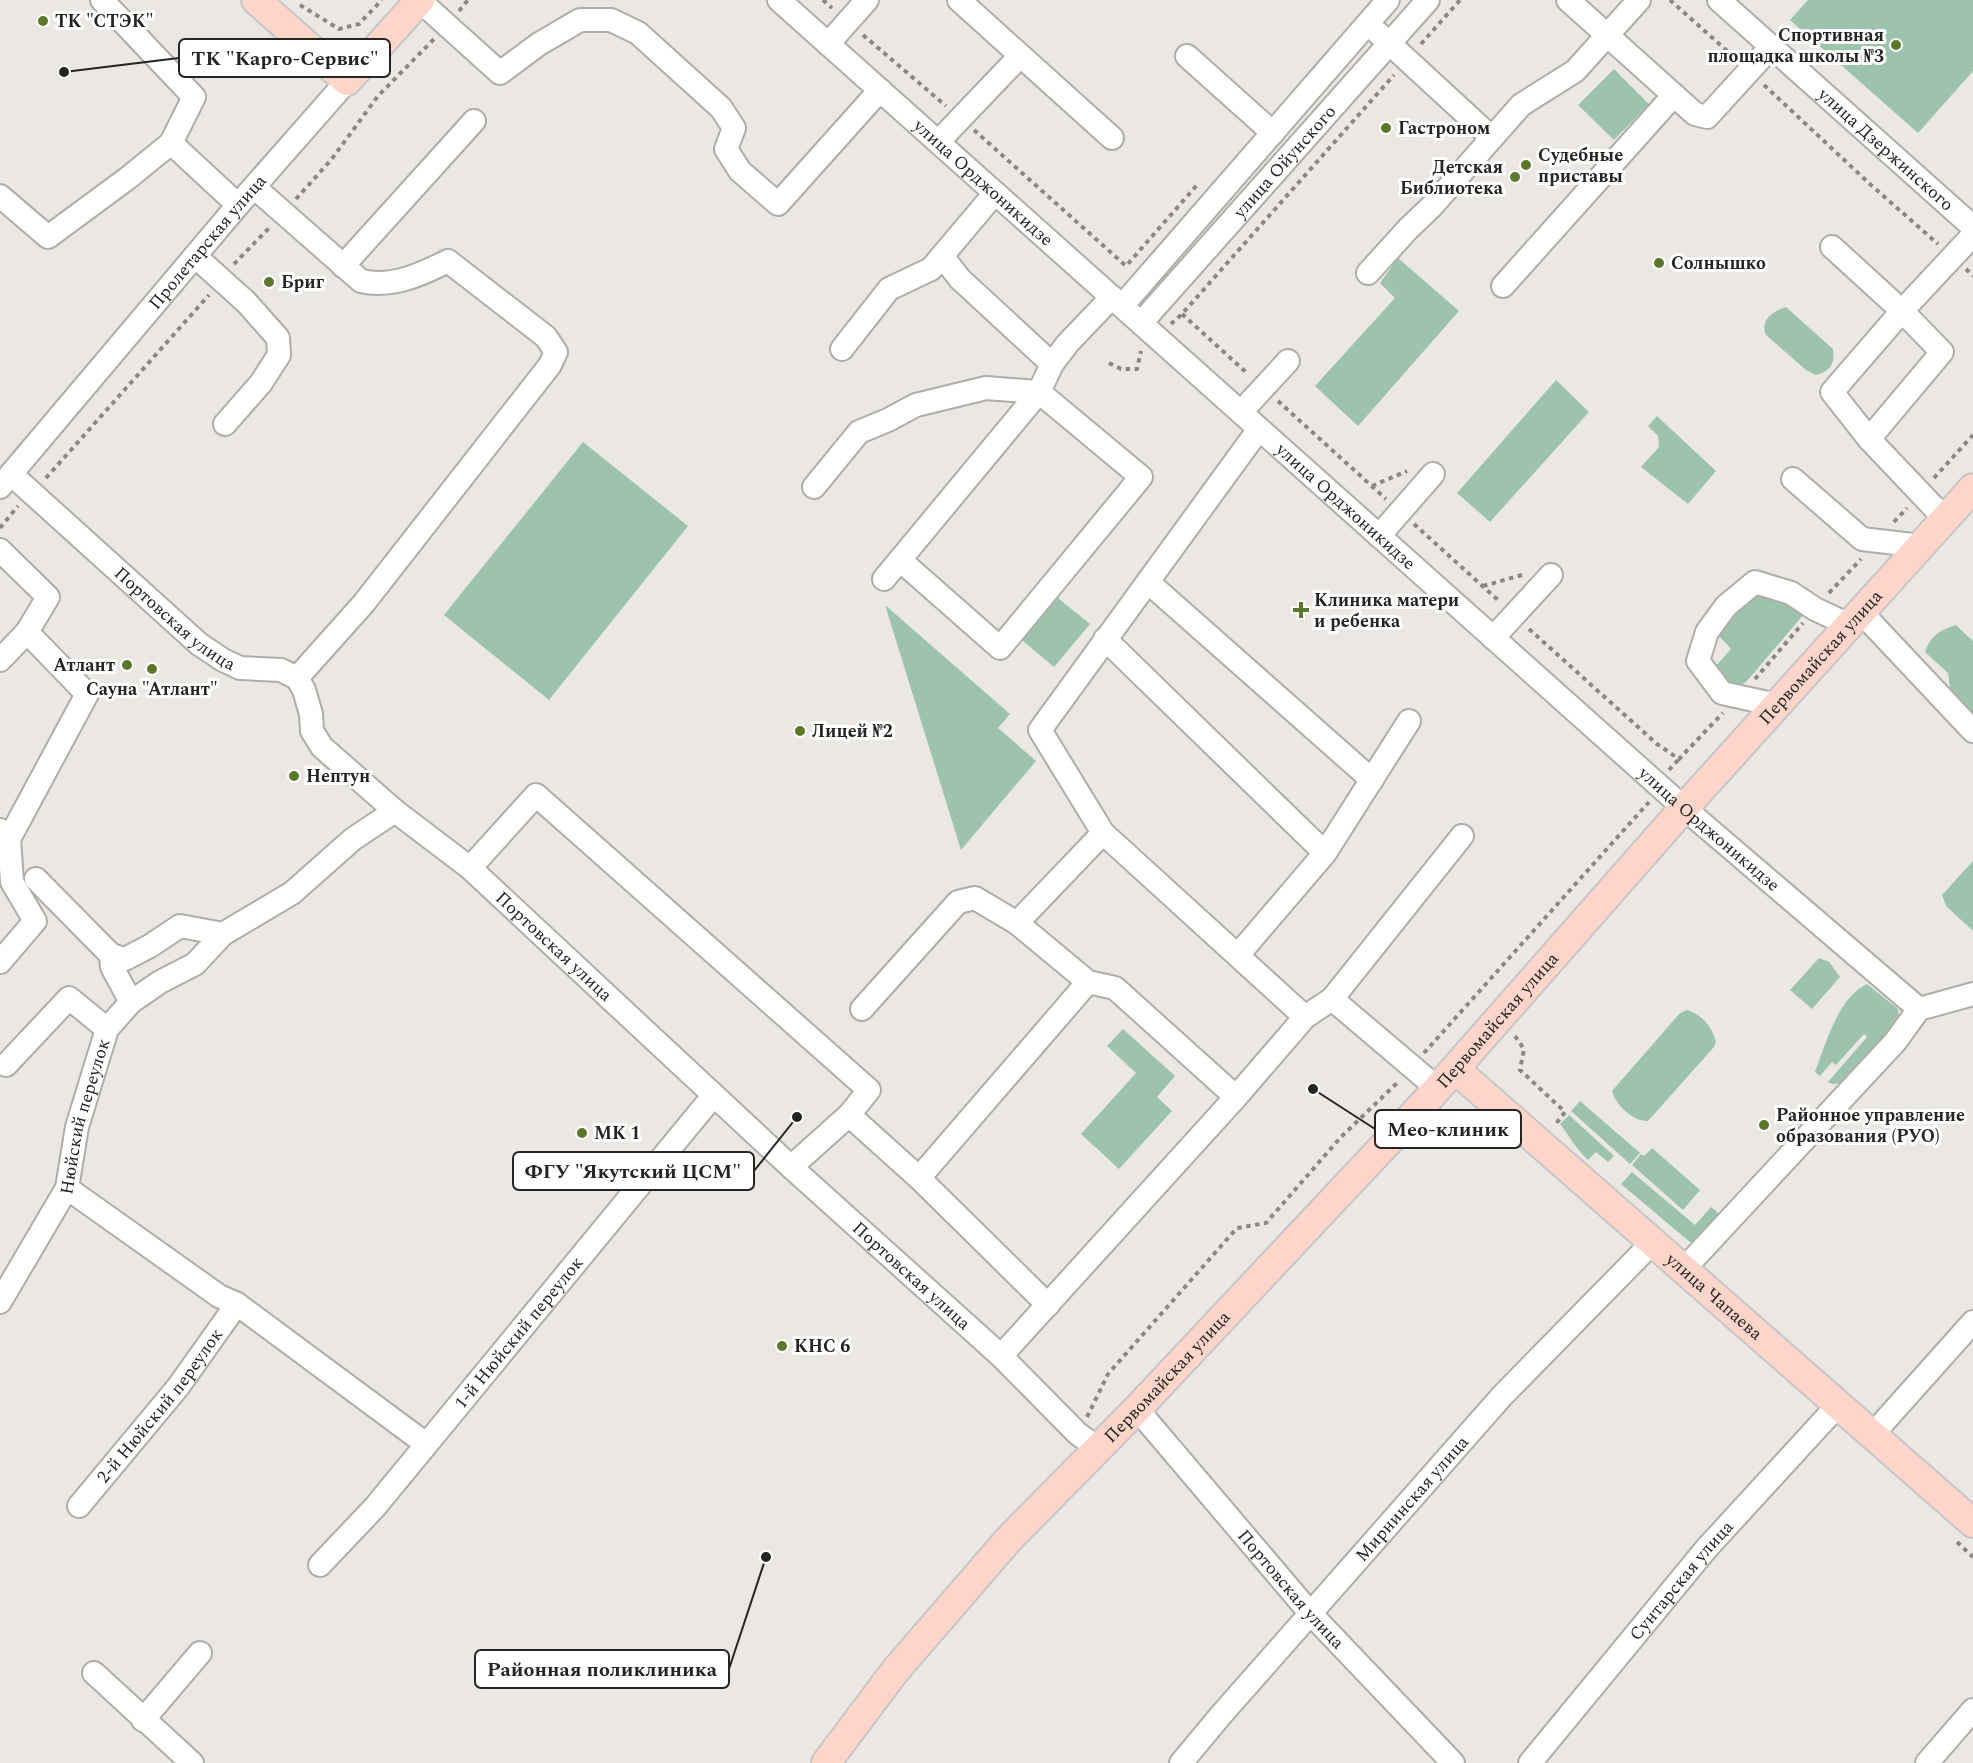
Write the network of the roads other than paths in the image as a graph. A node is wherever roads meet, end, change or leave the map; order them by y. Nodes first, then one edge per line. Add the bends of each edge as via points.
1 (102, 0) edge
2 (256, 0) edge
3 (419, 0) edge
4 (779, 0) edge
5 (867, 0) edge
6 (959, 0) edge
7 (1428, 0) edge
8 (1568, 0) edge
9 (1639, 0) edge
10 (1719, 0) edge
11 (1374, 9) edge
12 (1608, 34) junction
13 (1390, 43) junction
14 (828, 44) junction
15 (1772, 47) junction
16 (1020, 56) junction
17 (1187, 56) dead end
18 (347, 81) junction
19 (880, 90) junction
20 (1674, 95) junction
21 (474, 121) dead end
22 (1273, 132) junction
23 (1112, 138) dead end
24 (1492, 138) junction
25 (938, 142) junction
26 (171, 143) junction
27 (254, 187) junction
28 (995, 192) junction
29 (0, 196) edge
30 (238, 205) junction
31 (1973, 226) edge
32 (1973, 235) edge
33 (1833, 247) dead end
34 (195, 256) junction
35 (942, 256) junction
36 (343, 266) junction
37 (1368, 273) dead end
38 (1503, 286) dead end
39 (1117, 301) junction
40 (1902, 311) junction
41 (1148, 330) junction
42 (842, 349) dead end
43 (1288, 361) dead end
44 (1052, 364) junction
45 (1039, 392) junction
46 (1241, 412) junction
47 (225, 424) dead end
48 (1259, 429) junction
49 (1869, 440) junction
50 (1424, 471) road end
51 (1793, 479) dead end
52 (6, 480) edge
53 (814, 487) dead end
54 (1973, 489) edge
55 (1945, 519) junction
56 (1379, 536) junction
57 (1921, 546) junction
58 (0, 550) edge
59 (900, 560) junction
60 (1551, 575) dead end
61 (884, 579) dead end
62 (1148, 582) junction
63 (1855, 618) junction
64 (27, 632) junction
65 (1493, 638) junction
66 (1106, 639) junction
67 (0, 660) edge
68 (297, 678) junction
69 (1777, 705) junction
70 (1409, 720) dead end
71 (1973, 731) edge
72 (1372, 780) junction
73 (1684, 808) junction
74 (395, 811) junction
75 (3, 833) edge
76 (1103, 833) junction
77 (1462, 836) dead end
78 (1325, 852) junction
79 (470, 868) junction
80 (36, 879) dead end
81 (1017, 923) junction
82 (223, 934) junction
83 (111, 955) junction
84 (1238, 955) junction
85 (0, 962) edge
86 (1088, 982) junction
87 (1973, 994) edge
88 (1332, 999) junction
89 (131, 1002) junction
90 (862, 1009) dead end
91 (1919, 1009) junction
92 (1305, 1017) junction
93 (107, 1029) junction
94 (6, 1065) dead end
95 (1446, 1078) junction
96 (713, 1096) junction
97 (1236, 1097) junction
98 (849, 1115) junction
99 (791, 1167) junction
100 (919, 1178) junction
101 (67, 1188) junction
102 (1652, 1242) junction
103 (1684, 1269) junction
104 (0, 1302) edge
105 (237, 1304) junction
106 (1048, 1305) junction
107 (1973, 1322) edge
108 (1001, 1356) junction
109 (1839, 1404) junction
110 (1137, 1409) junction
111 (1873, 1434) junction
112 (1088, 1441) junction
113 (426, 1444) junction
114 (79, 1506) dead end
115 (1973, 1523) edge
116 (320, 1565) dead end
117 (1311, 1614) junction
118 (200, 1653) dead end
119 (94, 1673) dead end
120 (1973, 1710) edge
121 (143, 1720) junction
122 (192, 1763) edge
123 (826, 1763) edge
124 (1180, 1763) edge
125 (1453, 1763) edge
126 (1530, 1763) edge
127 (1927, 1763) edge

1 - 26 street via 194,97
2 - 18 main road
3 - 18 main road, Пролетарская улица
3 - 19 street via 500,73 580,20 611,20 638,33 721,108 734,128 726,149 740,171 778,204
4 - 14 street, улица Орджоникидзе
5 - 14 street
6 - 16 street
7 - 13 street, улица Ойунского
8 - 12 street
9 - 12 street
10 - 15 street, улица Дзержинского
11 - 13 street
11 - 22 street, улица Ойунского
12 - 20 street
12 - 24 street via 1575,71 1521,105
13 - 24 street
13 - 41 street, улица Ойунского
14 - 19 street, улица Орджоникидзе
15 - 20 street via 1707,117 1695,114
15 - 31 street, улица Дзержинского
16 - 23 street
16 - 25 street
17 - 22 street
18 - 27 street, Пролетарская улица
19 - 25 street, улица Орджоникидзе
20 - 38 street
21 - 36 street
22 - 39 street, улица Ойунского
24 - 37 street
25 - 28 street, улица Орджоникидзе
26 - 29 street via 48,237
26 - 30 street
27 - 30 street, Пролетарская улица
27 - 36 street
28 - 35 street
28 - 39 street, улица Орджоникидзе
30 - 34 street, Пролетарская улица
32 - 40 street
33 - 40 street
34 - 47 street via 246,302 278,338 279,356
34 - 52 street, Пролетарская улица
35 - 42 street via 931,269 889,289
35 - 44 street via 960,279
36 - 68 street via 361,281 376,285 400,282 448,261 546,337 556,352 550,366 364,603
39 - 41 street, улица Орджоникидзе
39 - 44 street, улица Ойунского via 1068,343
40 - 49 street via 1832,392
40 - 49 street via 1942,352
41 - 46 street, улица Орджоникидзе
43 - 46 street
44 - 45 street, улица Ойунского
45 - 53 street via 986,388 916,405 859,432
45 - 59 street, улица Ойунского
45 - 59 street via 1141,477 1000,648
46 - 48 street, улица Орджоникидзе
48 - 56 street, улица Орджоникидзе
48 - 62 street
49 - 55 street
50 - 56 street via 1400,512
51 - 57 street via 1862,539
52 - 68 street, Портовская улица via 199,644 240,668 281,670
54 - 55 main road, Первомайская улица
55 - 57 main road, Первомайская улица
56 - 65 street, улица Орджоникидзе
57 - 63 main road, Первомайская улица
58 - 64 street via 48,597
59 - 61 street, улица Ойунского
60 - 65 street
62 - 66 street
62 - 72 street
63 - 69 main road, Первомайская улица
63 - 69 street via 1815,609 1791,593 1755,582 1726,606 1707,632 1698,661 1722,693
63 - 71 street
64 - 67 street
64 - 75 street via 87,694
65 - 73 street, улица Орджоникидзе
66 - 76 street via 1040,730
66 - 78 street
68 - 74 street, Портовская улица via 311,714 312,731 322,747
69 - 73 main road, Первомайская улица
70 - 72 street
72 - 78 street
73 - 91 street, улица Орджоникидзе
73 - 95 main road, Первомайская улица
74 - 79 street, Портовская улица
74 - 82 street, Нюйский переулок via 353,839 292,893
75 - 85 street via 12,882 35,921
76 - 81 street
76 - 84 street
77 - 88 street
78 - 84 street
79 - 96 street, Портовская улица
79 - 98 street via 536,795 869,1090
80 - 83 street
81 - 86 street
81 - 90 street via 975,898 958,902
82 - 83 street via 180,926 124,959
82 - 89 street, Нюйский переулок via 195,964
83 - 89 street via 112,967
84 - 92 street
86 - 97 street via 1115,988
86 - 100 street
87 - 91 street
88 - 92 street
88 - 95 street via 1412,1067
89 - 93 street, Нюйский переулок
91 - 103 street via 1895,1042
92 - 97 street
93 - 94 street via 69,998
93 - 101 street, Нюйский переулок via 77,1127
95 - 102 main road, улица Чапаева
95 - 110 main road, Первомайская улица
96 - 99 street, Портовская улица
96 - 113 street, 1-й Нюйский переулок
97 - 106 street
98 - 99 street
98 - 100 street
99 - 108 street, Портовская улица
100 - 106 street
101 - 104 street, Нюйский переулок
101 - 105 street via 219,1296
102 - 103 main road, улица Чапаева
102 - 117 street, Мирнинская улица via 1502,1396
103 - 109 main road, улица Чапаева
105 - 113 street
105 - 114 street, 2-й Нюйский переулок via 178,1387
106 - 108 street
107 - 111 street
108 - 112 street, Портовская улица
109 - 111 main road, улица Чапаева
109 - 126 street, Сунтарская улица via 1706,1549
110 - 112 main road, Первомайская улица
110 - 117 street, Портовская улица
111 - 115 main road, улица Чапаева
112 - 123 main road, Первомайская улица via 895,1671
113 - 116 street, 1-й Нюйский переулок via 375,1507
117 - 124 street, Мирнинская улица
117 - 125 street, Портовская улица
118 - 121 street
119 - 121 street
120 - 127 street
121 - 122 street

